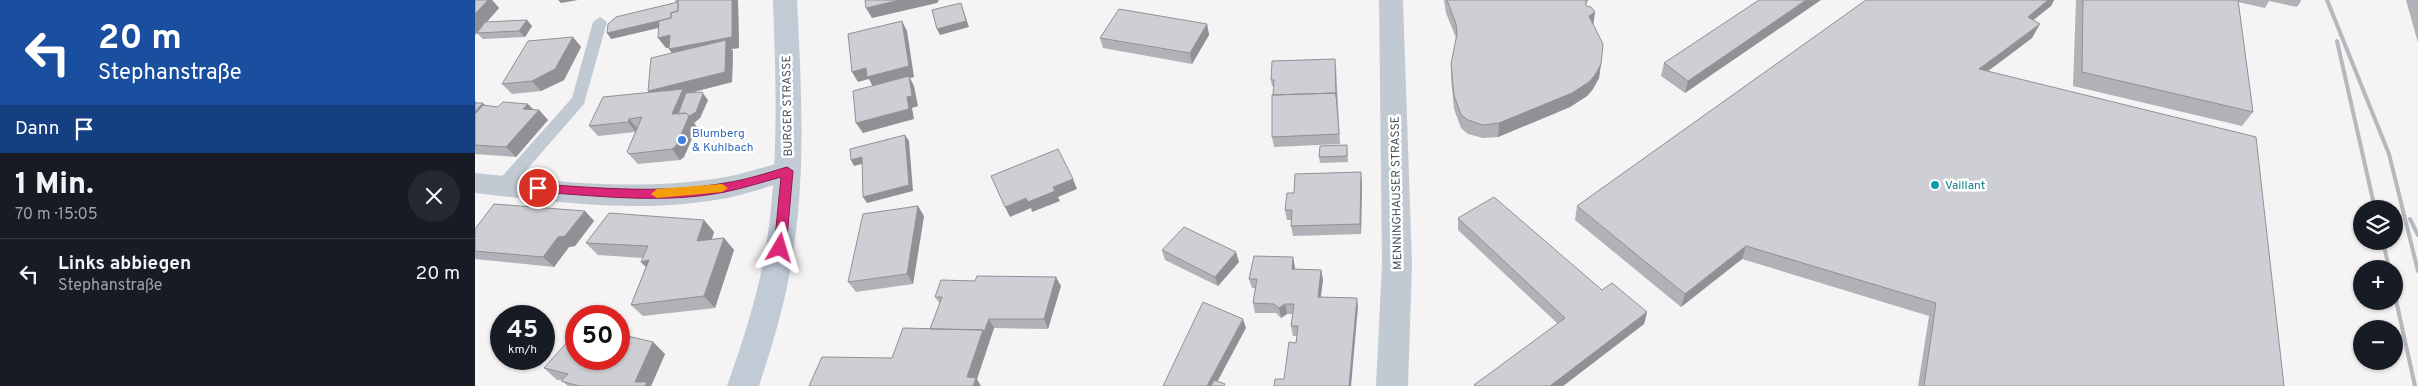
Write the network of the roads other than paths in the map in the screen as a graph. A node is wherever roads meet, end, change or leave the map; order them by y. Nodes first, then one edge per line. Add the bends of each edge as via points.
1 (785, 0) edge
2 (1391, 0) edge
3 (600, 22) dead end
4 (787, 171) junction
5 (475, 183) edge
6 (503, 186) junction
7 (743, 386) edge
8 (1392, 386) edge

1 - 4 main road, BURGER STRASSE via 789,128
2 - 8 street, MENNINGHAUSER STRASSE via 1397,264
3 - 6 lane via 579,100
4 - 6 street via 725,188 663,194
4 - 7 main road, BURGER STRASSE via 778,256 768,304
5 - 6 street

